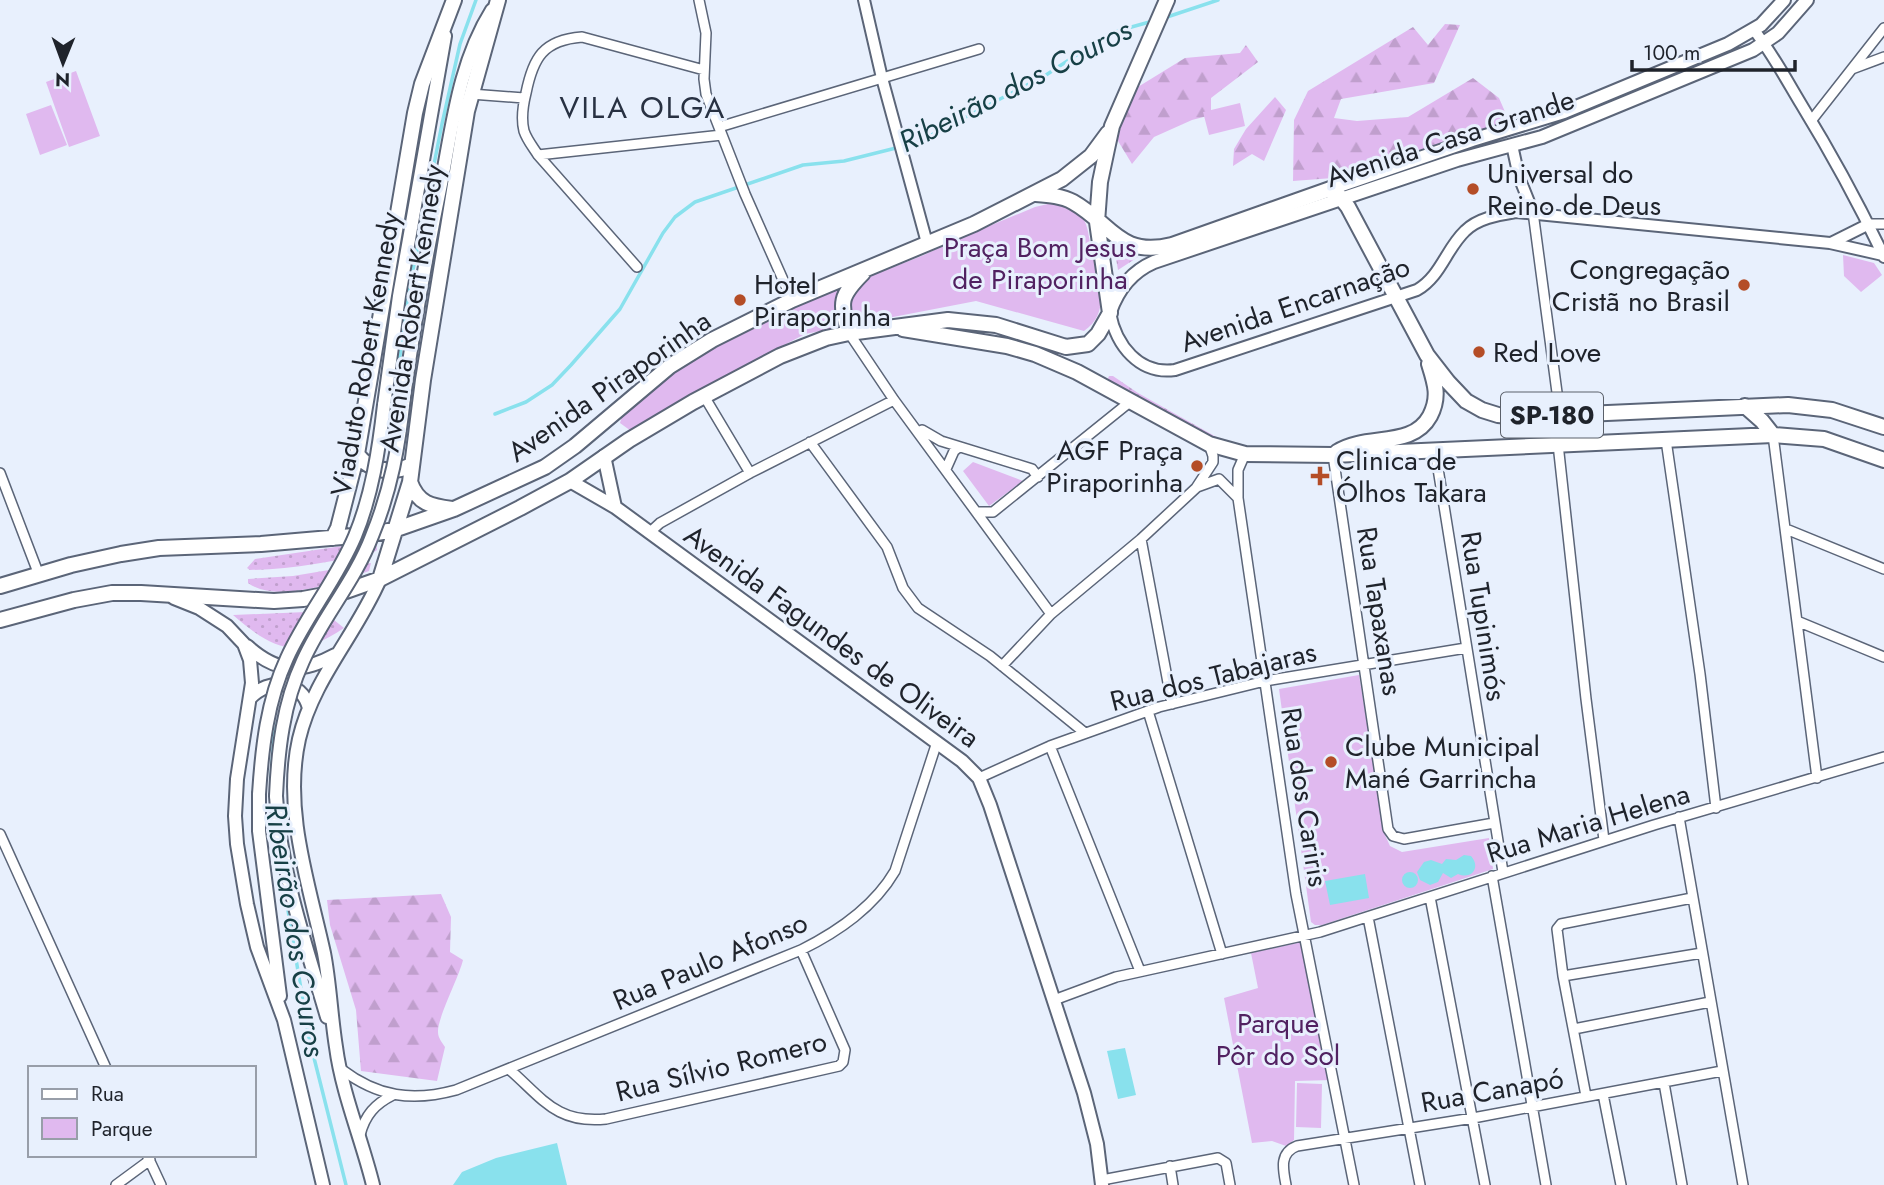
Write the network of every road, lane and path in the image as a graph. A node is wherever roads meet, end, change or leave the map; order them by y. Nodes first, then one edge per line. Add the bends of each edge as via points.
1 (699, 0) edge
2 (864, 0) edge
3 (1784, 0) edge
4 (1807, 0) edge
5 (497, 1) edge
6 (1166, 2) edge
7 (452, 5) edge
8 (1884, 28) edge
9 (1754, 30) junction
10 (1764, 43) junction
11 (979, 49) dead end
12 (1884, 58) edge
13 (704, 70) junction
14 (1850, 70) junction
15 (882, 78) junction
16 (471, 94) junction
17 (524, 98) junction
18 (1811, 121) junction
19 (1112, 126) junction
20 (720, 131) junction
21 (1512, 145) junction
22 (538, 155) junction
23 (1338, 193) junction
24 (1035, 194) junction
25 (1533, 212) junction
26 (1097, 222) junction
27 (1869, 224) junction
28 (1884, 224) edge
29 (927, 243) junction
30 (1830, 243) junction
31 (1884, 256) edge
32 (637, 267) dead end
33 (866, 269) junction
34 (1397, 298) junction
35 (792, 300) junction
36 (1110, 313) junction
37 (892, 327) junction
38 (849, 333) junction
39 (1427, 355) junction
40 (704, 396) junction
41 (894, 400) junction
42 (1131, 401) junction
43 (1745, 406) junction
44 (1560, 415) junction
45 (916, 427) junction
46 (1884, 427) edge
47 (1773, 435) junction
48 (1667, 440) junction
49 (810, 442) junction
50 (1209, 444) junction
51 (1558, 444) junction
52 (959, 447) junction
53 (1434, 450) junction
54 (357, 454) junction
55 (1245, 454) junction
56 (1333, 454) junction
57 (604, 456) junction
58 (1884, 460) edge
59 (412, 465) junction
60 (946, 469) junction
61 (0, 473) edge
62 (750, 473) junction
63 (1038, 477) junction
64 (570, 481) junction
65 (410, 482) junction
66 (1196, 488) junction
67 (1238, 498) junction
68 (615, 506) junction
69 (454, 509) junction
70 (977, 512) junction
71 (993, 512) junction
72 (990, 528) junction
73 (1786, 529) junction
74 (394, 530) junction
75 (649, 533) junction
76 (333, 538) junction
77 (1141, 539) junction
78 (1884, 569) edge
79 (38, 575) junction
80 (380, 579) junction
81 (0, 586) edge
82 (164, 594) junction
83 (1051, 614) junction
84 (0, 620) edge
85 (1797, 621) junction
86 (244, 644) junction
87 (1466, 648) junction
88 (338, 653) junction
89 (1884, 657) edge
90 (1365, 665) junction
91 (1002, 666) junction
92 (1265, 681) junction
93 (250, 698) junction
94 (1172, 704) junction
95 (309, 708) junction
96 (1148, 711) junction
97 (1085, 733) junction
98 (937, 742) junction
99 (1050, 746) junction
100 (1884, 757) edge
101 (979, 778) junction
102 (1817, 778) junction
103 (1716, 807) junction
104 (1679, 817) junction
105 (1494, 823) junction
106 (0, 834) edge
107 (1604, 840) junction
108 (1503, 872) junction
109 (1492, 876) junction
110 (1430, 897) junction
111 (1692, 898) junction
112 (1368, 918) junction
113 (1306, 936) junction
114 (801, 950) junction
115 (1702, 953) junction
116 (1222, 954) junction
117 (1140, 971) junction
118 (1563, 976) junction
119 (1054, 1000) junction
120 (1710, 1002) junction
121 (284, 1020) junction
122 (1574, 1029) junction
123 (336, 1048) junction
124 (105, 1066) edge
125 (341, 1069) junction
126 (510, 1070) junction
127 (1722, 1071) junction
128 (1664, 1083) junction
129 (1603, 1094) junction
130 (393, 1096) junction
131 (1586, 1096) junction
132 (1532, 1106) junction
133 (1473, 1118) junction
134 (1410, 1128) junction
135 (360, 1136) junction
136 (1346, 1138) junction
137 (148, 1158) edge
138 (1170, 1167) junction
139 (1102, 1182) edge
140 (116, 1185) edge
141 (161, 1185) edge
142 (323, 1185) edge
143 (373, 1185) edge
144 (1173, 1185) edge
145 (1230, 1185) edge
146 (1286, 1185) edge
147 (1354, 1185) edge
148 (1420, 1185) edge
149 (1485, 1185) edge
150 (1546, 1185) edge
151 (1621, 1185) edge
152 (1682, 1185) edge
153 (1743, 1185) edge

1 - 13 street via 706,33
2 - 15 street
3 - 9 main road, Avenida Casa Grande
4 - 10 main road, Avenida Casa Grande
5 - 16 main road, Avenida Robert Kennedy
5 - 123 main road, Viaduto Robert Kennedy, bridge via 468,57 448,145 390,484 366,551 303,661 283,724 277,817 290,889
6 - 19 main road
7 - 54 main road, Avenida Robert Kennedy via 415,113
7 - 121 main road, Viaduto Robert Kennedy, bridge via 398,296 376,460 362,517 343,562 287,658 267,721 259,831
8 - 14 street
9 - 10 street
9 - 23 main road, Avenida Casa Grande via 1564,112 1472,140
10 - 18 street
10 - 21 main road, Avenida Casa Grande via 1570,127
11 - 15 street
12 - 14 street
13 - 17 street via 591,38 575,38 550,45 537,58
13 - 20 street via 706,94
14 - 18 street
15 - 20 street
15 - 29 street
16 - 17 street
16 - 59 main road, Avenida Robert Kennedy
17 - 22 street via 524,131
18 - 27 street
19 - 24 main road, Avenida Piraporinha via 1079,167
19 - 26 main road
20 - 22 street
20 - 35 street
21 - 23 main road, Avenida Casa Grande
21 - 25 street
22 - 32 street
23 - 26 main road, Avenida Casa Grande via 1158,248 1133,247
23 - 34 main road, SP-180
23 - 36 main road, Avenida Casa Grande via 1143,267 1124,284
24 - 26 main road via 1068,200
24 - 29 main road, Avenida Piraporinha
25 - 30 street, Avenida Encarnação
25 - 34 street, Avenida Encarnação via 1502,214 1476,223 1460,236 1430,280
25 - 44 street
26 - 36 main road
27 - 28 street
27 - 30 street
27 - 31 street
29 - 33 main road, Avenida Piraporinha
30 - 31 street, Avenida Encarnação
33 - 35 main road, Avenida Piraporinha
33 - 38 main road via 842,299
34 - 36 street, Avenida Encarnação via 1164,372 1146,366 1125,350
34 - 39 main road, SP-180
35 - 69 main road, Avenida Piraporinha via 670,366 545,467
36 - 37 main road, Avenida Piraporinha via 1088,344 1075,348 973,322 948,320
37 - 38 main road, Avenida Piraporinha
37 - 42 main road, Avenida Piraporinha / SP-180 via 1020,349
38 - 40 main road, Avenida Piraporinha via 804,345
38 - 41 street
39 - 44 main road, SP-180 via 1459,395 1482,410 1508,416
39 - 56 main road via 1436,398 1423,426 1401,437 1360,442
40 - 57 main road, Avenida Piraporinha
40 - 62 street
41 - 45 street
41 - 49 street
42 - 50 main road, Avenida Piraporinha / SP-180
42 - 63 street
43 - 44 main road, SP-180
43 - 46 main road, SP-180 via 1813,407
43 - 47 main road
45 - 52 street
45 - 60 street
47 - 48 main road, Avenida Piraporinha / SP-180
47 - 58 main road, Avenida Piraporinha / SP-180 via 1824,439
47 - 73 street
48 - 51 main road, Avenida Piraporinha / SP-180
48 - 103 street
49 - 62 street
49 - 91 street via 887,547 910,600
50 - 55 main road, Avenida Piraporinha / SP-180
50 - 66 street via 1213,462
51 - 53 main road, Avenida Piraporinha / SP-180
51 - 107 street
52 - 60 street
52 - 63 street via 1032,469
53 - 56 main road, Avenida Piraporinha / SP-180
53 - 87 street, Rua Tupinimós
54 - 59 main road via 384,471
54 - 76 main road, Avenida Robert Kennedy
55 - 56 main road, Avenida Piraporinha / SP-180
55 - 67 street, Rua dos Cariris via 1238,470
56 - 90 street, Rua Tapaxanas
57 - 64 main road, Avenida Piraporinha
57 - 68 main road
59 - 65 main road, Avenida Robert Kennedy
60 - 70 street
61 - 79 street
62 - 75 street
63 - 71 street
64 - 68 main road, Avenida Fagundes de Oliveira
64 - 80 main road, Avenida Piraporinha
65 - 69 main road via 421,502
65 - 74 main road, Avenida Robert Kennedy
66 - 67 street via 1219,479
66 - 77 street
67 - 92 street, Rua dos Cariris
68 - 75 main road, Avenida Fagundes de Oliveira
69 - 74 main road, Avenida Piraporinha
70 - 71 street
70 - 72 street
71 - 72 street
72 - 83 street
73 - 78 street
73 - 85 street
74 - 76 main road, Avenida Piraporinha
74 - 80 main road, Avenida Robert Kennedy
75 - 98 main road, Avenida Fagundes de Oliveira
76 - 79 main road, Avenida Piraporinha via 159,548
77 - 83 street
77 - 94 street
79 - 81 main road, Avenida Piraporinha
80 - 82 main road, Avenida Piraporinha via 303,599
80 - 88 main road, Avenida Robert Kennedy
82 - 84 main road, Avenida Piraporinha via 97,595
82 - 86 main road via 220,620
83 - 91 street
85 - 89 street
85 - 102 street
86 - 88 main road via 269,663 291,668 318,664
86 - 93 main road via 252,669
87 - 90 street, Rua dos Tabajaras
87 - 105 street, Rua Tupinimós
88 - 95 main road, Avenida Robert Kennedy
90 - 92 street, Rua dos Tabajaras
90 - 105 street, Rua Tapaxanas via 1391,834 1404,839
91 - 97 street
92 - 94 street, Rua dos Tabajaras
92 - 113 street, Rua dos Cariris
93 - 95 main road via 266,685 287,685 304,695
93 - 121 main road via 238,767 237,844 257,947
94 - 96 street, Rua dos Tabajaras
95 - 123 main road, Avenida Robert Kennedy via 296,753 295,811 329,980
96 - 97 street, Rua dos Tabajaras
96 - 116 street
97 - 99 street, Rua dos Tabajaras
98 - 101 main road, Avenida Fagundes de Oliveira
98 - 114 street, Rua Paulo Afonso via 903,852 885,888 844,925
99 - 101 street, Rua dos Tabajaras
99 - 117 street
100 - 102 street, Rua Maria Helena
101 - 119 main road, Avenida Fagundes de Oliveira
102 - 103 street, Rua Maria Helena
103 - 104 street, Rua Maria Helena
104 - 107 street, Rua Maria Helena
104 - 111 street
105 - 108 street, Rua Tupinimós
106 - 124 street
107 - 108 street, Rua Maria Helena
108 - 109 street, Rua Maria Helena
109 - 110 street, Rua Maria Helena
109 - 132 street
110 - 112 street, Rua Maria Helena
110 - 133 street
111 - 115 street
111 - 118 street via 1562,924 1556,933
112 - 113 street, Rua Maria Helena
112 - 134 street
113 - 116 street, Rua Maria Helena
113 - 136 street, Rua dos Cariris
114 - 126 street, Rua Paulo Afonso
114 - 126 street, Rua Sílvio Romero via 845,1050 839,1066 588,1121 563,1115
115 - 118 street
115 - 120 street
116 - 117 street, Rua Maria Helena
117 - 119 street, Rua Maria Helena
118 - 122 street
119 - 139 main road, Avenida Fagundes de Oliveira via 1084,1093
120 - 122 street
120 - 127 street
121 - 142 main road
122 - 131 street
123 - 125 main road
125 - 130 street, Rua Paulo Afonso
125 - 135 main road
126 - 130 street, Rua Paulo Afonso via 446,1093
127 - 128 street, Rua Canapó
127 - 153 street
128 - 129 street, Rua Canapó
128 - 152 street
129 - 131 street, Rua Canapó
129 - 151 street
130 - 135 street via 368,1115
131 - 132 street, Rua Canapó
132 - 133 street, Rua Canapó
132 - 150 street
133 - 134 street, Rua Canapó
133 - 149 street
134 - 136 street, Rua Canapó
134 - 148 street
135 - 143 main road
136 - 146 street, Rua Canapó via 1291,1148 1284,1159
136 - 147 street, Rua dos Cariris
137 - 140 street
137 - 141 street
138 - 139 street
138 - 144 street
138 - 145 street via 1210,1158 1223,1160

